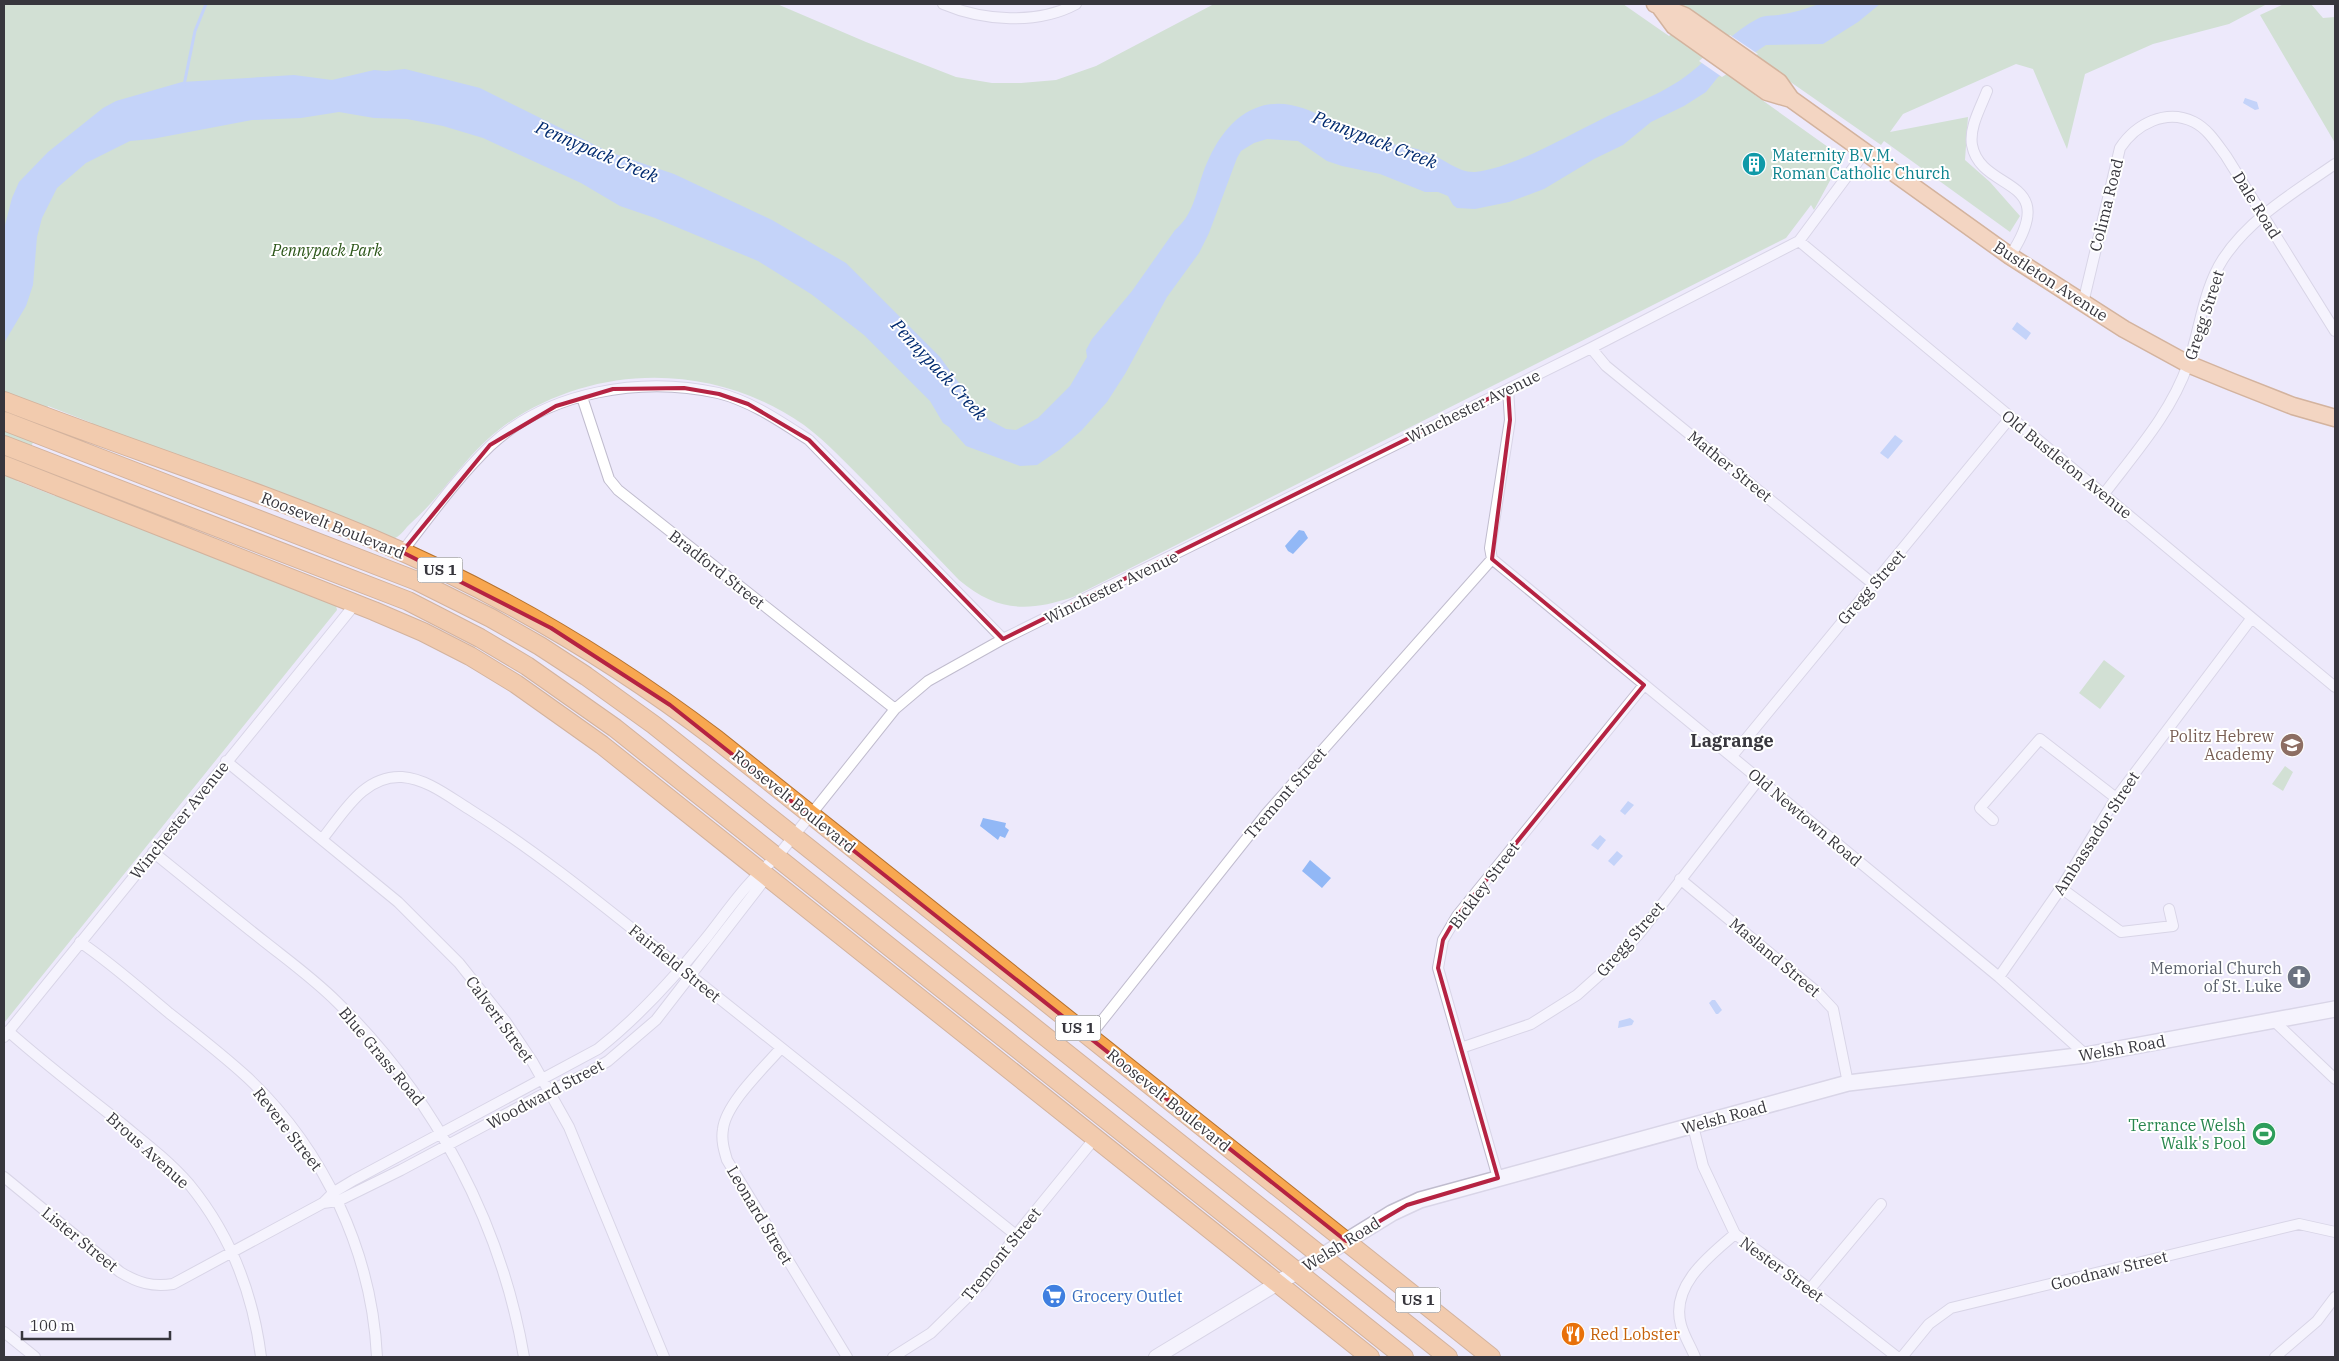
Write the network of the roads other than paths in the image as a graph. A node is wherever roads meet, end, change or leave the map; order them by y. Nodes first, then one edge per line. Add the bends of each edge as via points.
1 (944, 4) edge
2 (1076, 4) edge
3 (1657, 5) edge
4 (1987, 91) dead end
5 (2151, 120) joint
6 (1865, 152) junction
7 (2335, 164) edge
8 (2263, 214) junction
9 (1799, 241) junction
10 (2010, 256) junction
11 (2083, 303) junction
12 (2335, 331) edge
13 (1590, 348) junction
14 (2188, 364) junction
15 (1508, 389) junction
16 (582, 397) junction
17 (4, 401) edge
18 (2010, 418) junction
19 (2335, 418) edge
20 (11, 423) edge
21 (6, 446) edge
22 (4, 465) edge
23 (190, 470) junction
24 (2104, 494) junction
25 (281, 527) junction
26 (231, 532) junction
27 (402, 552) junction
28 (1492, 558) junction
29 (1872, 583) junction
30 (310, 586) junction
31 (356, 603) junction
32 (2251, 619) junction
33 (1003, 639) junction
34 (470, 656) junction
35 (1644, 685) junction
36 (2335, 687) edge
37 (572, 696) junction
38 (894, 709) junction
39 (1732, 756) junction
40 (226, 761) junction
41 (1759, 779) junction
42 (2116, 798) junction
43 (810, 814) junction
44 (1993, 820) dead end
45 (793, 836) junction
46 (323, 838) junction
47 (153, 852) junction
48 (777, 857) junction
49 (764, 874) junction
50 (1680, 878) junction
51 (2061, 888) junction
52 (2169, 909) dead end
53 (80, 942) junction
54 (686, 972) junction
55 (1999, 977) junction
56 (2335, 1009) edge
57 (2274, 1021) junction
58 (6, 1034) edge
59 (1089, 1037) junction
60 (781, 1048) junction
61 (1461, 1048) junction
62 (2086, 1055) junction
63 (542, 1079) junction
64 (2335, 1079) edge
65 (1848, 1083) junction
66 (549, 1092) junction
67 (1693, 1126) junction
68 (441, 1134) junction
69 (1095, 1138) junction
70 (448, 1146) junction
71 (4, 1177) edge
72 (1498, 1178) junction
73 (336, 1196) junction
74 (1881, 1204) dead end
75 (2335, 1232) edge
76 (1735, 1234) junction
77 (1016, 1235) junction
78 (1346, 1242) junction
79 (234, 1253) junction
80 (1321, 1256) junction
81 (1297, 1272) junction
82 (1278, 1283) junction
83 (164, 1286) joint
84 (1810, 1289) junction
85 (2335, 1297) edge
86 (4, 1332) edge
87 (36, 1357) edge
88 (260, 1357) edge
89 (377, 1357) edge
90 (524, 1357) edge
91 (664, 1357) edge
92 (847, 1357) edge
93 (893, 1357) edge
94 (1156, 1357) edge
95 (1370, 1357) edge
96 (1404, 1357) edge
97 (1448, 1357) edge
98 (1491, 1357) edge
99 (1695, 1357) edge
100 (1897, 1357) edge
101 (1902, 1357) edge
102 (2275, 1357) edge

1 - 2 street via 992,16 1022,18
3 - 6 main road, Bustleton Avenue
4 - 10 street via 1973,128 1974,151 1984,166 2023,196 2027,210 2026,230
5 - 8 street, Dale Road via 2180,118 2194,122 2211,136
5 - 11 street, Colima Road via 2127,138 2120,148
6 - 9 street, Winchester Avenue
6 - 10 main road, Bustleton Avenue
7 - 8 street, Gregg Street
8 - 12 street, Dale Road
8 - 14 street, Gregg Street via 2223,259 2211,284
9 - 13 street, Winchester Avenue
9 - 18 street, Old Bustleton Avenue
10 - 11 main road, Bustleton Avenue
11 - 14 main road, Bustleton Avenue
13 - 15 street, Winchester Avenue
13 - 29 street, Mather Street via 1606,366
14 - 19 main road, Bustleton Avenue via 2253,391
14 - 24 street, Gregg Street via 2164,415
15 - 28 street via 1510,420 1490,548
15 - 33 street, Winchester Avenue
16 - 27 street via 532,417 490,446
16 - 33 street via 612,389 684,388 719,394 748,404 779,421 809,440 837,467
16 - 38 street, Bradford Street via 609,479 618,490
17 - 23 highway, Roosevelt Boulevard / US 1
18 - 24 street, Old Bustleton Avenue
18 - 29 street, Gregg Street
20 - 25 highway, Roosevelt Boulevard / US 1
21 - 26 highway, US 1
22 - 30 highway
23 - 25 highway
23 - 27 highway, Roosevelt Boulevard / US 1
24 - 32 street, Old Bustleton Avenue
25 - 45 highway, Roosevelt Boulevard / US 1 via 417,581 540,646 631,708
26 - 30 highway
26 - 37 highway, US 1 via 432,613 504,652
27 - 43 highway, Roosevelt Boulevard / US 1 via 501,600 616,668 700,727
28 - 35 street, Old Newtown Road
28 - 59 street, Tremont Street via 1266,814
29 - 39 street, Gregg Street
30 - 31 highway
31 - 34 highway
31 - 40 street, Winchester Avenue
32 - 36 street, Old Bustleton Avenue
32 - 42 street, Ambassador Street
33 - 38 street, Woodward Street via 928,681
34 - 37 highway
34 - 49 highway via 582,729
35 - 39 street, Old Newtown Road
35 - 61 street, Bickley Street via 1457,916 1444,940 1438,968
37 - 48 highway, US 1
38 - 43 street, Woodward Street
39 - 41 street, Old Newtown Road
40 - 46 street, Calvert Street
40 - 47 street, Winchester Avenue
41 - 50 street, Gregg Street
41 - 55 street, Old Newtown Road
42 - 44 street via 2040,739 1980,808
42 - 51 street, Ambassador Street
43 - 45 street, Woodward Street
43 - 59 highway, Roosevelt Boulevard / US 1
45 - 48 street, Woodward Street
45 - 80 highway, Roosevelt Boulevard / US 1
46 - 54 street, Fairfield Street via 360,792 376,782 390,777 420,780 499,828 584,890
46 - 63 street, Calvert Street via 433,935 482,991
47 - 53 street, Winchester Avenue
47 - 68 street, Blue Grass Road via 336,1002 398,1071
48 - 49 street, Woodward Street
48 - 81 highway, US 1
49 - 54 street, Woodward Street
49 - 69 highway
50 - 61 street, Gregg Street via 1639,934 1577,995 1530,1024
50 - 65 street, Masland Street via 1817,992 1833,1009
51 - 52 street via 2121,932 2173,926
51 - 55 street, Ambassador Street
53 - 58 street, Winchester Avenue
53 - 73 street, Revere Street via 248,1079 301,1140
54 - 60 street, Fairfield Street
54 - 63 street, Woodward Street via 598,1049
54 - 66 street, Woodward Street via 656,1020 632,1042 588,1074
55 - 62 street, Old Newtown Road
56 - 57 main road, Welsh Road
57 - 62 main road, Welsh Road
57 - 64 street
58 - 79 street, Brous Avenue via 175,1170 200,1199
59 - 78 highway, Roosevelt Boulevard / US 1
60 - 77 street, Fairfield Street
60 - 92 street, Leonard Street via 732,1106 723,1128 722,1142 727,1160
61 - 72 street, Bickley Street
62 - 65 main road, Welsh Road
63 - 66 street, Calvert Street
63 - 68 street, Woodward Street
65 - 67 main road, Welsh Road
66 - 70 street, Woodward Street
66 - 91 street, Calvert Street via 580,1149
67 - 72 main road, Welsh Road
67 - 76 street, Nester Street via 1703,1166
68 - 70 street, Blue Grass Road
68 - 73 street, Woodward Street
69 - 77 street, Tremont Street
69 - 82 highway
70 - 73 street, Woodward Street
70 - 90 street, Blue Grass Road via 480,1207 493,1243 508,1287
71 - 83 street, Lister Street via 120,1272 141,1284
72 - 78 main road, Welsh Road via 1407,1205
73 - 79 street, Woodward Street
73 - 89 street, Revere Street via 365,1281
74 - 84 street
75 - 101 street, Goodnaw Street via 2299,1224 1951,1308 1928,1324
76 - 84 street, Nester Street
76 - 99 street via 1705,1259 1684,1288 1680,1324
77 - 93 street, Tremont Street via 983,1282 931,1333
78 - 80 main road, Welsh Road
78 - 98 highway, Roosevelt Boulevard / US 1
79 - 83 street, Woodward Street
79 - 88 street, Brous Avenue via 249,1295
80 - 81 main road, Welsh Road
80 - 97 highway, Roosevelt Boulevard / US 1
81 - 82 main road, Welsh Road
81 - 96 highway, US 1
82 - 94 street, Welsh Road
82 - 95 highway
84 - 100 street, Nester Street
85 - 102 street via 2317,1321
86 - 87 street

